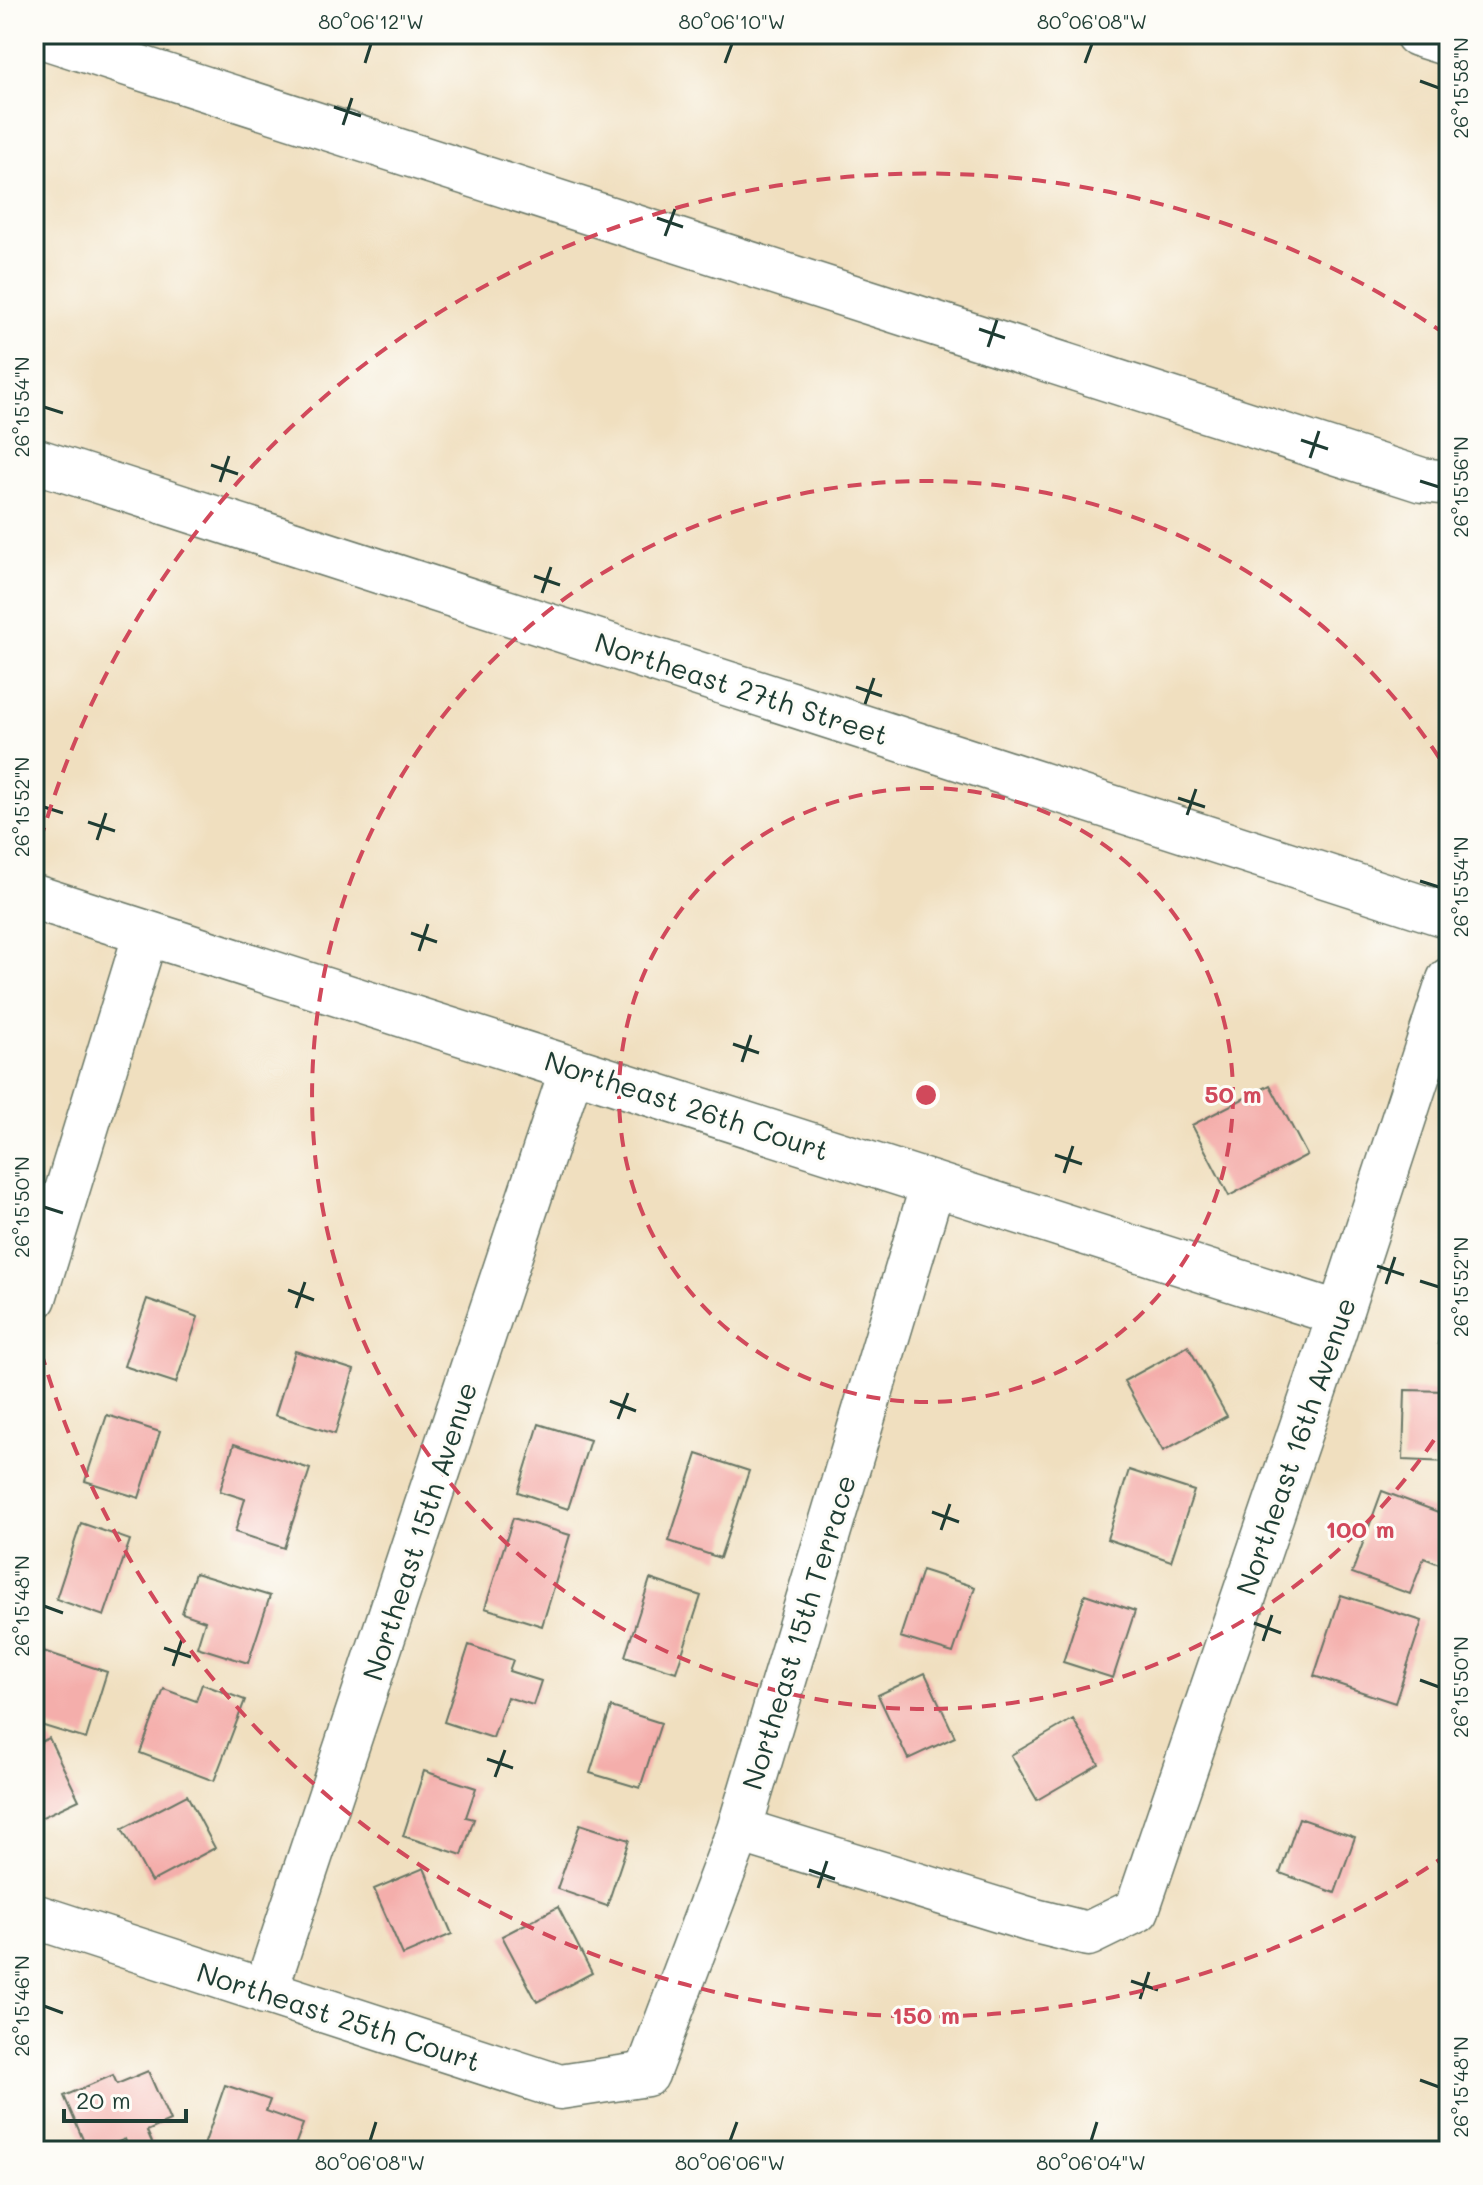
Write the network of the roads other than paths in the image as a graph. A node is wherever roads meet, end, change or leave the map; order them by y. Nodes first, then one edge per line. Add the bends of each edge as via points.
1 (35, 34) edge
2 (1417, 34) edge
3 (1449, 44) edge
4 (34, 460) edge
5 (1449, 483) edge
6 (34, 897) edge
7 (1449, 916) edge
8 (146, 933) junction
9 (1449, 980) edge
10 (572, 1069) junction
11 (933, 1184) junction
12 (34, 1298) edge
13 (1340, 1314) junction
14 (739, 1830) junction
15 (35, 1920) edge
16 (265, 1992) junction
17 (647, 2074) joint

1 - 5 street via 1422,480
2 - 3 street
4 - 7 street, Northeast 27th Street
6 - 8 street, Northeast 26th Court
8 - 10 street, Northeast 26th Court
8 - 12 street
9 - 13 street, Northeast 16th Avenue
10 - 11 street, Northeast 26th Court
10 - 16 street, Northeast 15th Avenue
11 - 13 street, Northeast 26th Court
11 - 14 street, Northeast 15th Terrace
13 - 14 street, Northeast 16th Avenue via 1137,1910 1088,1934
14 - 17 street, Northeast 15th Terrace
15 - 16 street, Northeast 25th Court
16 - 17 street, Northeast 25th Court via 560,2087

